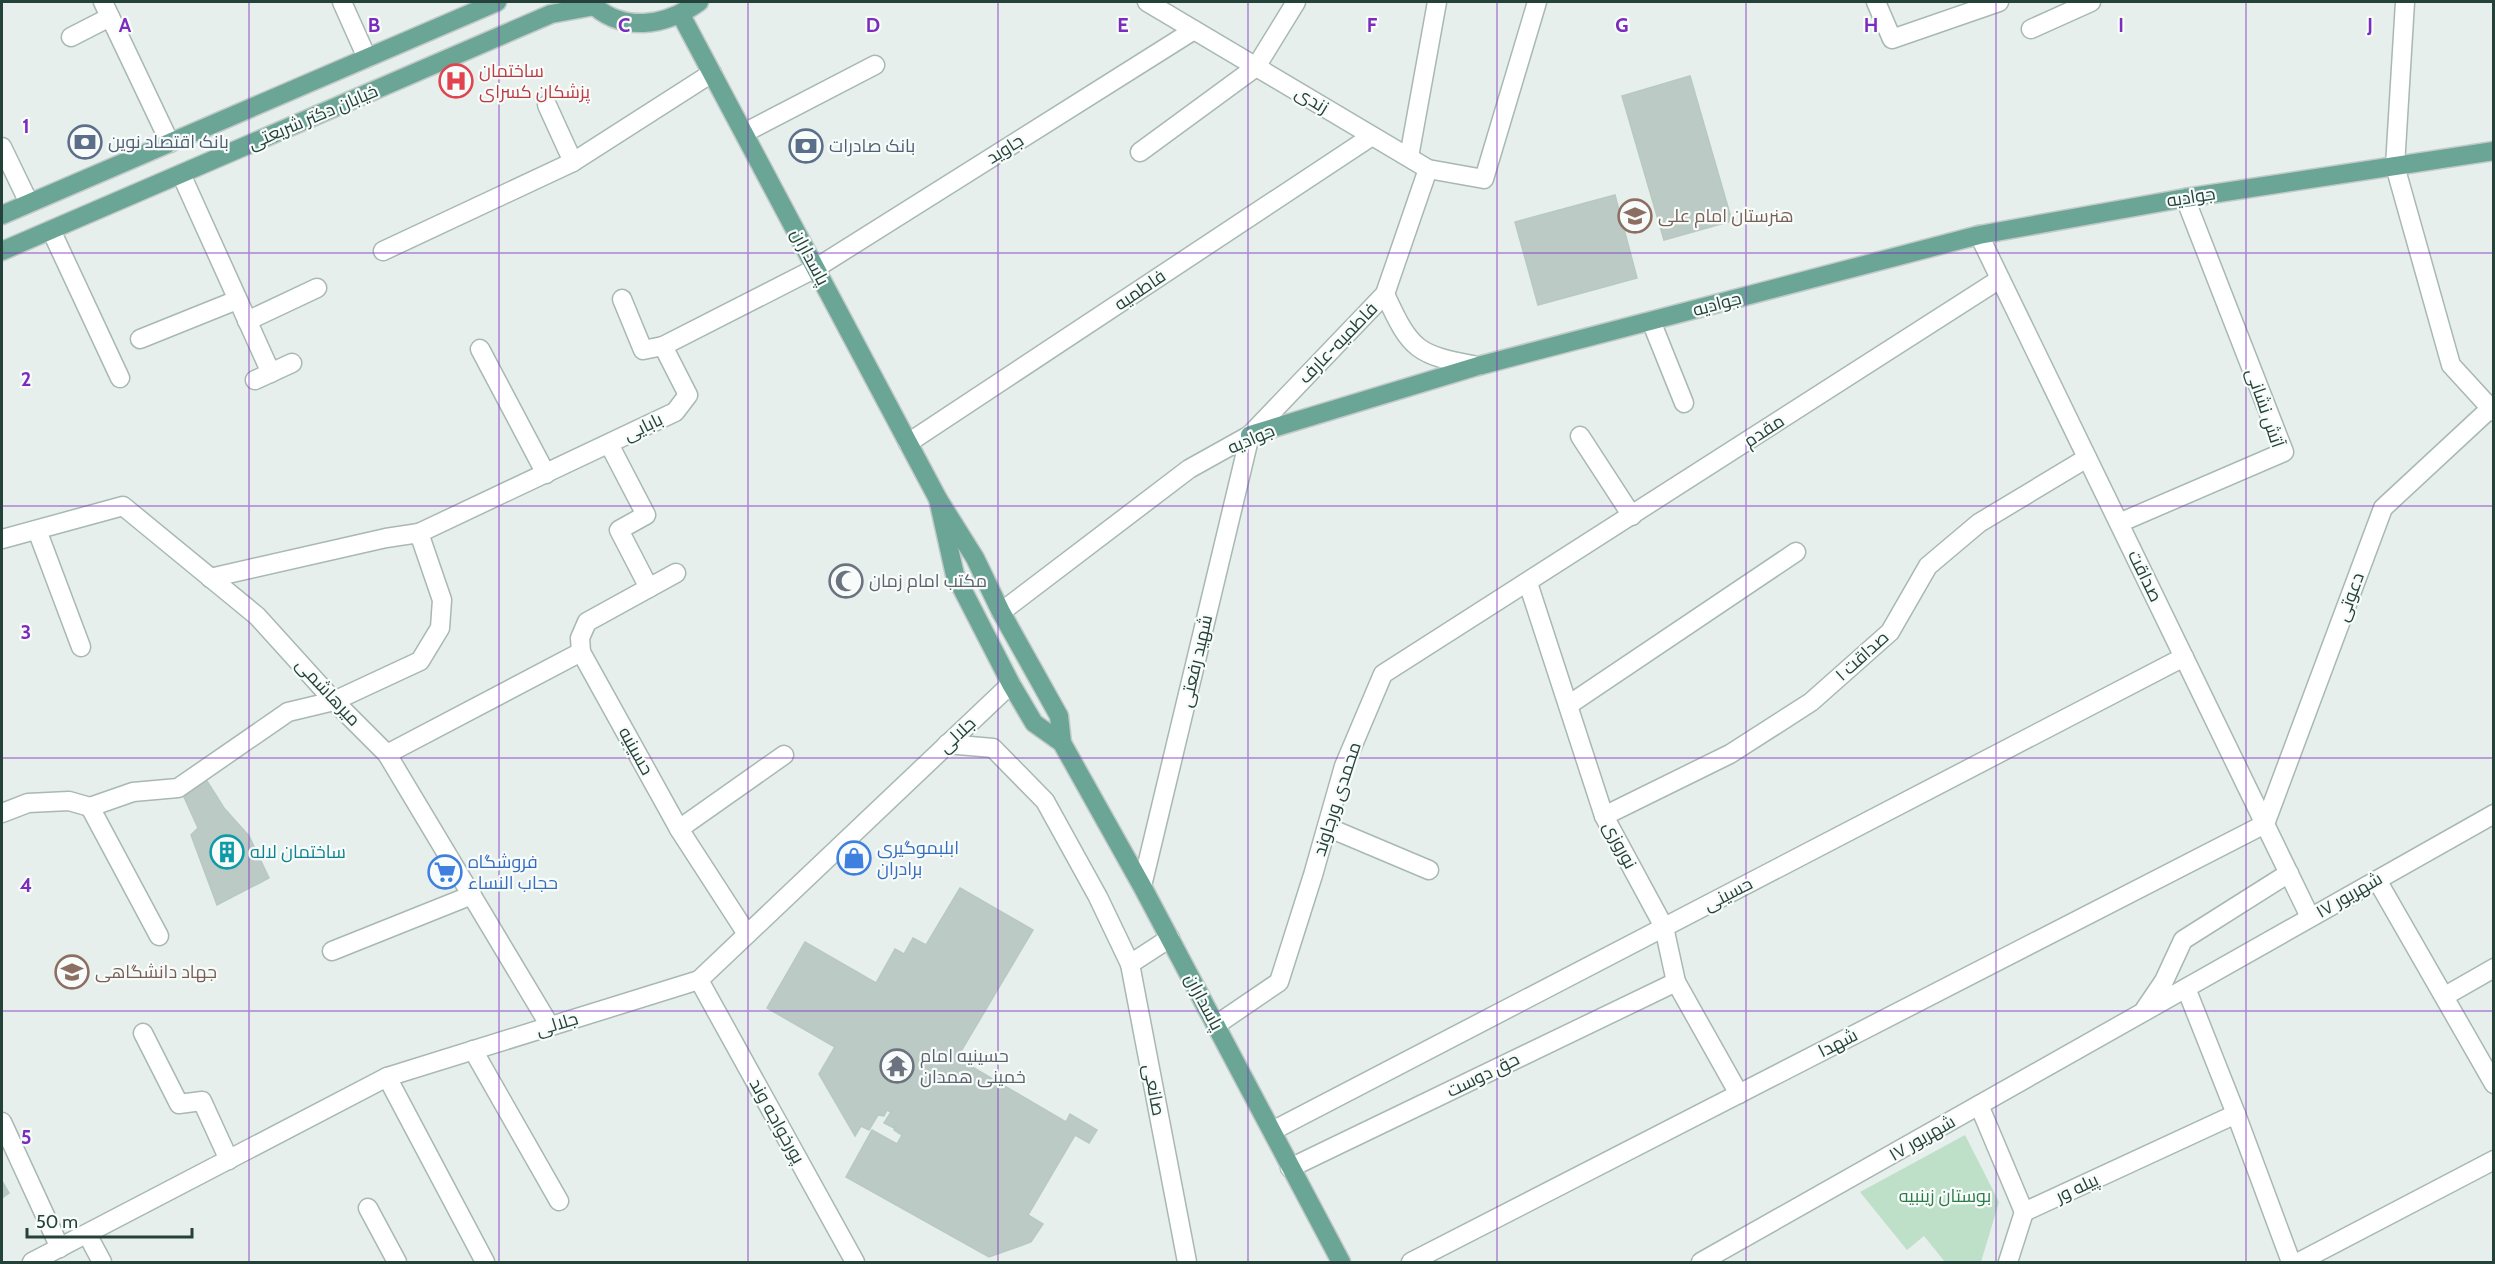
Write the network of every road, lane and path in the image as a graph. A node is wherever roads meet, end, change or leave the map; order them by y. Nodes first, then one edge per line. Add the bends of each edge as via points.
1 (342, 2) edge
2 (497, 2) edge
3 (699, 2) edge
4 (1296, 2) edge
5 (1437, 2) edge
6 (1537, 2) edge
7 (1876, 2) edge
8 (1999, 2) edge
9 (2091, 2) edge
10 (2405, 2) edge
11 (1151, 3) edge
12 (592, 4) edge
13 (106, 9) edge
14 (681, 15) junction
15 (2031, 29) dead end
16 (1194, 30) junction
17 (71, 37) dead end
18 (367, 58) junction
19 (875, 65) dead end
20 (1256, 67) junction
21 (712, 73) junction
22 (547, 105) dead end
23 (744, 133) junction
24 (1372, 136) junction
25 (170, 143) junction
26 (2, 147) edge
27 (2493, 151) edge
28 (1140, 152) dead end
29 (1409, 157) junction
30 (573, 162) junction
31 (2395, 166) junction
32 (1428, 169) junction
33 (182, 174) junction
34 (2185, 198) junction
35 (29, 204) junction
36 (2, 215) edge
37 (51, 230) junction
38 (1979, 235) junction
39 (2, 251) edge
40 (383, 251) dead end
41 (816, 268) junction
42 (2000, 279) junction
43 (317, 288) dead end
44 (1385, 294) junction
45 (622, 299) dead end
46 (237, 300) junction
47 (247, 321) junction
48 (1651, 321) junction
49 (140, 339) dead end
50 (663, 346) junction
51 (480, 349) dead end
52 (292, 363) dead end
53 (1478, 366) junction
54 (120, 378) dead end
55 (1684, 403) dead end
56 (2492, 408) edge
57 (1250, 435) junction
58 (1580, 436) dead end
59 (908, 442) junction
60 (609, 444) junction
61 (2087, 458) junction
62 (546, 474) junction
63 (938, 499) junction
64 (1632, 516) junction
65 (2119, 523) junction
66 (37, 530) junction
67 (419, 533) junction
68 (2, 539) edge
69 (1796, 552) dead end
70 (676, 573) dead end
71 (210, 578) junction
72 (1528, 583) junction
73 (649, 588) junction
74 (1001, 612) junction
75 (81, 647) dead end
76 (581, 652) junction
77 (2184, 657) junction
78 (1011, 684) junction
79 (334, 700) junction
80 (1570, 705) junction
81 (1062, 743) junction
82 (947, 744) junction
83 (387, 754) junction
84 (784, 755) dead end
85 (90, 807) junction
86 (2, 813) edge
87 (2493, 814) edge
88 (1604, 816) junction
89 (2265, 824) junction
90 (1327, 827) junction
91 (679, 829) junction
92 (1429, 870) dead end
93 (2289, 873) junction
94 (2377, 880) junction
95 (1142, 886) junction
96 (472, 895) junction
97 (2310, 917) junction
98 (1664, 927) junction
99 (747, 934) junction
100 (159, 936) dead end
101 (1170, 938) junction
102 (332, 951) dead end
103 (1130, 964) junction
104 (2493, 968) edge
105 (699, 980) junction
106 (1676, 982) junction
107 (2186, 988) junction
108 (2445, 996) junction
109 (2142, 1012) junction
110 (1216, 1025) junction
111 (550, 1026) junction
112 (143, 1033) dead end
113 (473, 1050) junction
114 (387, 1077) junction
115 (2493, 1084) edge
116 (1739, 1094) junction
117 (1979, 1105) junction
118 (2236, 1114) junction
119 (2, 1122) edge
120 (1272, 1131) junction
121 (229, 1160) junction
122 (2493, 1160) edge
123 (1290, 1168) junction
124 (559, 1201) dead end
125 (368, 1208) dead end
126 (2024, 1212) junction
127 (87, 1234) junction
128 (60, 1248) junction
129 (32, 1263) edge
130 (102, 1263) edge
131 (397, 1263) edge
132 (485, 1263) edge
133 (855, 1263) edge
134 (1187, 1263) edge
135 (1341, 1263) edge
136 (1411, 1263) edge
137 (1701, 1263) edge
138 (2008, 1263) edge
139 (2290, 1263) edge
140 (2299, 1263) edge

1 - 18 street
2 - 18 main road, خیابان دکتر شریعتی
3 - 14 main road
4 - 20 street
5 - 29 street
6 - 32 street, زندی via 1484,179
7 - 8 street via 1892,39
9 - 15 street
10 - 31 street
11 - 16 street, زندی
12 - 14 main road via 615,18 637,23 660,22
12 - 33 main road, خیابان دکتر شریعتی via 551,14
13 - 17 street
13 - 25 street
14 - 21 main road, پاسداران
16 - 20 street, زندی
16 - 41 street, جاوید
18 - 25 main road, خیابان دکتر شریعتی
19 - 23 street
20 - 24 street, زندی
20 - 28 street
21 - 23 main road, پاسداران
21 - 30 street
22 - 30 street
23 - 41 main road, پاسداران
24 - 29 street, زندی
24 - 59 street, فاطمیه
25 - 35 main road, خیابان دکتر شریعتی
26 - 35 street
27 - 31 main road, جوادیه
29 - 32 street, زندی
30 - 40 street
31 - 34 main road, جوادیه
31 - 56 street via 2451,365
32 - 44 street, فاطمیه-عارف
33 - 37 main road, خیابان دکتر شریعتی
33 - 46 street
34 - 38 main road, جوادیه
34 - 65 street, آتش نشانی via 2284,452
35 - 36 main road, خیابان دکتر شریعتی
37 - 39 main road, خیابان دکتر شریعتی
37 - 54 street
38 - 42 street, صداقت
38 - 48 main road, جوادیه
41 - 50 street
41 - 59 main road, پاسداران
42 - 61 street, صداقت
42 - 64 street, مقدم
43 - 47 street
44 - 53 street via 1400,326 1417,348 1441,359
44 - 57 street, فاطمیه-عارف
45 - 50 street via 643,350
46 - 47 street
46 - 49 street
47 - 52 street via 263,376
48 - 53 main road, جوادیه
48 - 55 street
50 - 60 street, بابایی via 688,395 675,412
51 - 62 street
53 - 57 main road, جوادیه
56 - 89 street, دعوتی via 2383,508
57 - 74 street, جوادیه via 1190,468
57 - 95 street, شهید رفعتی
58 - 64 street
59 - 63 main road, پاسداران
60 - 62 street, بابایی
60 - 73 street via 646,515 619,530
61 - 65 street, صداقت
61 - 88 street, صداقت ۱ via 1979,523 1928,566 1890,632 1811,702 1730,754
62 - 67 street, بابایی
63 - 74 main road, پاسداران via 975,558
63 - 78 main road, پاسداران via 955,575
64 - 72 street, مقدم
65 - 77 street, صداقت
66 - 68 street, میرهاشمی
66 - 71 street, میرهاشمی via 123,507
66 - 75 street
67 - 71 street, بابایی
67 - 79 street via 442,600 440,628 420,661
69 - 80 street
70 - 73 street
71 - 79 street, میرهاشمی via 257,616
72 - 80 street, نوروزی
72 - 90 street, محمدی ورجاوند via 1383,675 1344,766
73 - 76 street via 587,622 580,638
74 - 81 main road, پاسداران via 1059,716
76 - 83 street
76 - 91 street, حسینیه
77 - 89 street, صداقت
77 - 98 street, حسینی
78 - 81 main road, پاسداران via 1034,723
78 - 82 street, جلالی
79 - 83 street, میرهاشمی
79 - 85 street via 288,712 178,788 133,792
80 - 88 street, نوروزی
81 - 95 main road, پاسداران
82 - 99 street, جلالی
82 - 103 street, صانعی via 993,748 1045,801
83 - 96 street, میرهاشمی
84 - 91 street
85 - 86 street via 69,801 28,803
85 - 100 street
87 - 94 street, ۱۷ شهریور
88 - 98 street, نوروزی
89 - 93 street, صداقت
89 - 116 street, شهدا
90 - 92 street
90 - 110 street, محمدی ورجاوند via 1279,982
91 - 99 street, حسینیه
93 - 97 street, صداقت
93 - 109 street, ۱۷ شهریور via 2183,940 2164,981
94 - 97 street, ۱۷ شهریور
94 - 108 street
95 - 101 main road, پاسداران
96 - 102 street
96 - 111 street, میرهاشمی
97 - 107 street, ۱۷ شهریور
98 - 106 street, نوروزی
98 - 120 street, حسینی
99 - 105 street, جلالی
101 - 103 street
101 - 110 main road, پاسداران
103 - 134 street, صانعی
104 - 108 street
105 - 111 street, جلالی
105 - 133 street, پورخواجه وند
106 - 116 street, نوروزی
106 - 123 street, حق دوست
107 - 109 street, ۱۷ شهریور
107 - 118 street
108 - 115 street
109 - 117 street, ۱۷ شهریور
110 - 120 main road, پاسداران
111 - 113 street, جلالی
112 - 121 street via 179,1104 202,1101
113 - 114 street, جلالی
113 - 124 street
114 - 121 street, جلالی
114 - 132 street
116 - 136 street, شهدا
117 - 126 street
117 - 137 street, ۱۷ شهریور
118 - 126 street, پیله ور
118 - 139 street
119 - 128 street
120 - 123 main road, پاسداران
121 - 127 street, جلالی
122 - 140 street
123 - 135 main road, پاسداران
125 - 131 street
126 - 138 street
127 - 128 street, جلالی
127 - 130 street
128 - 129 street, جلالی

